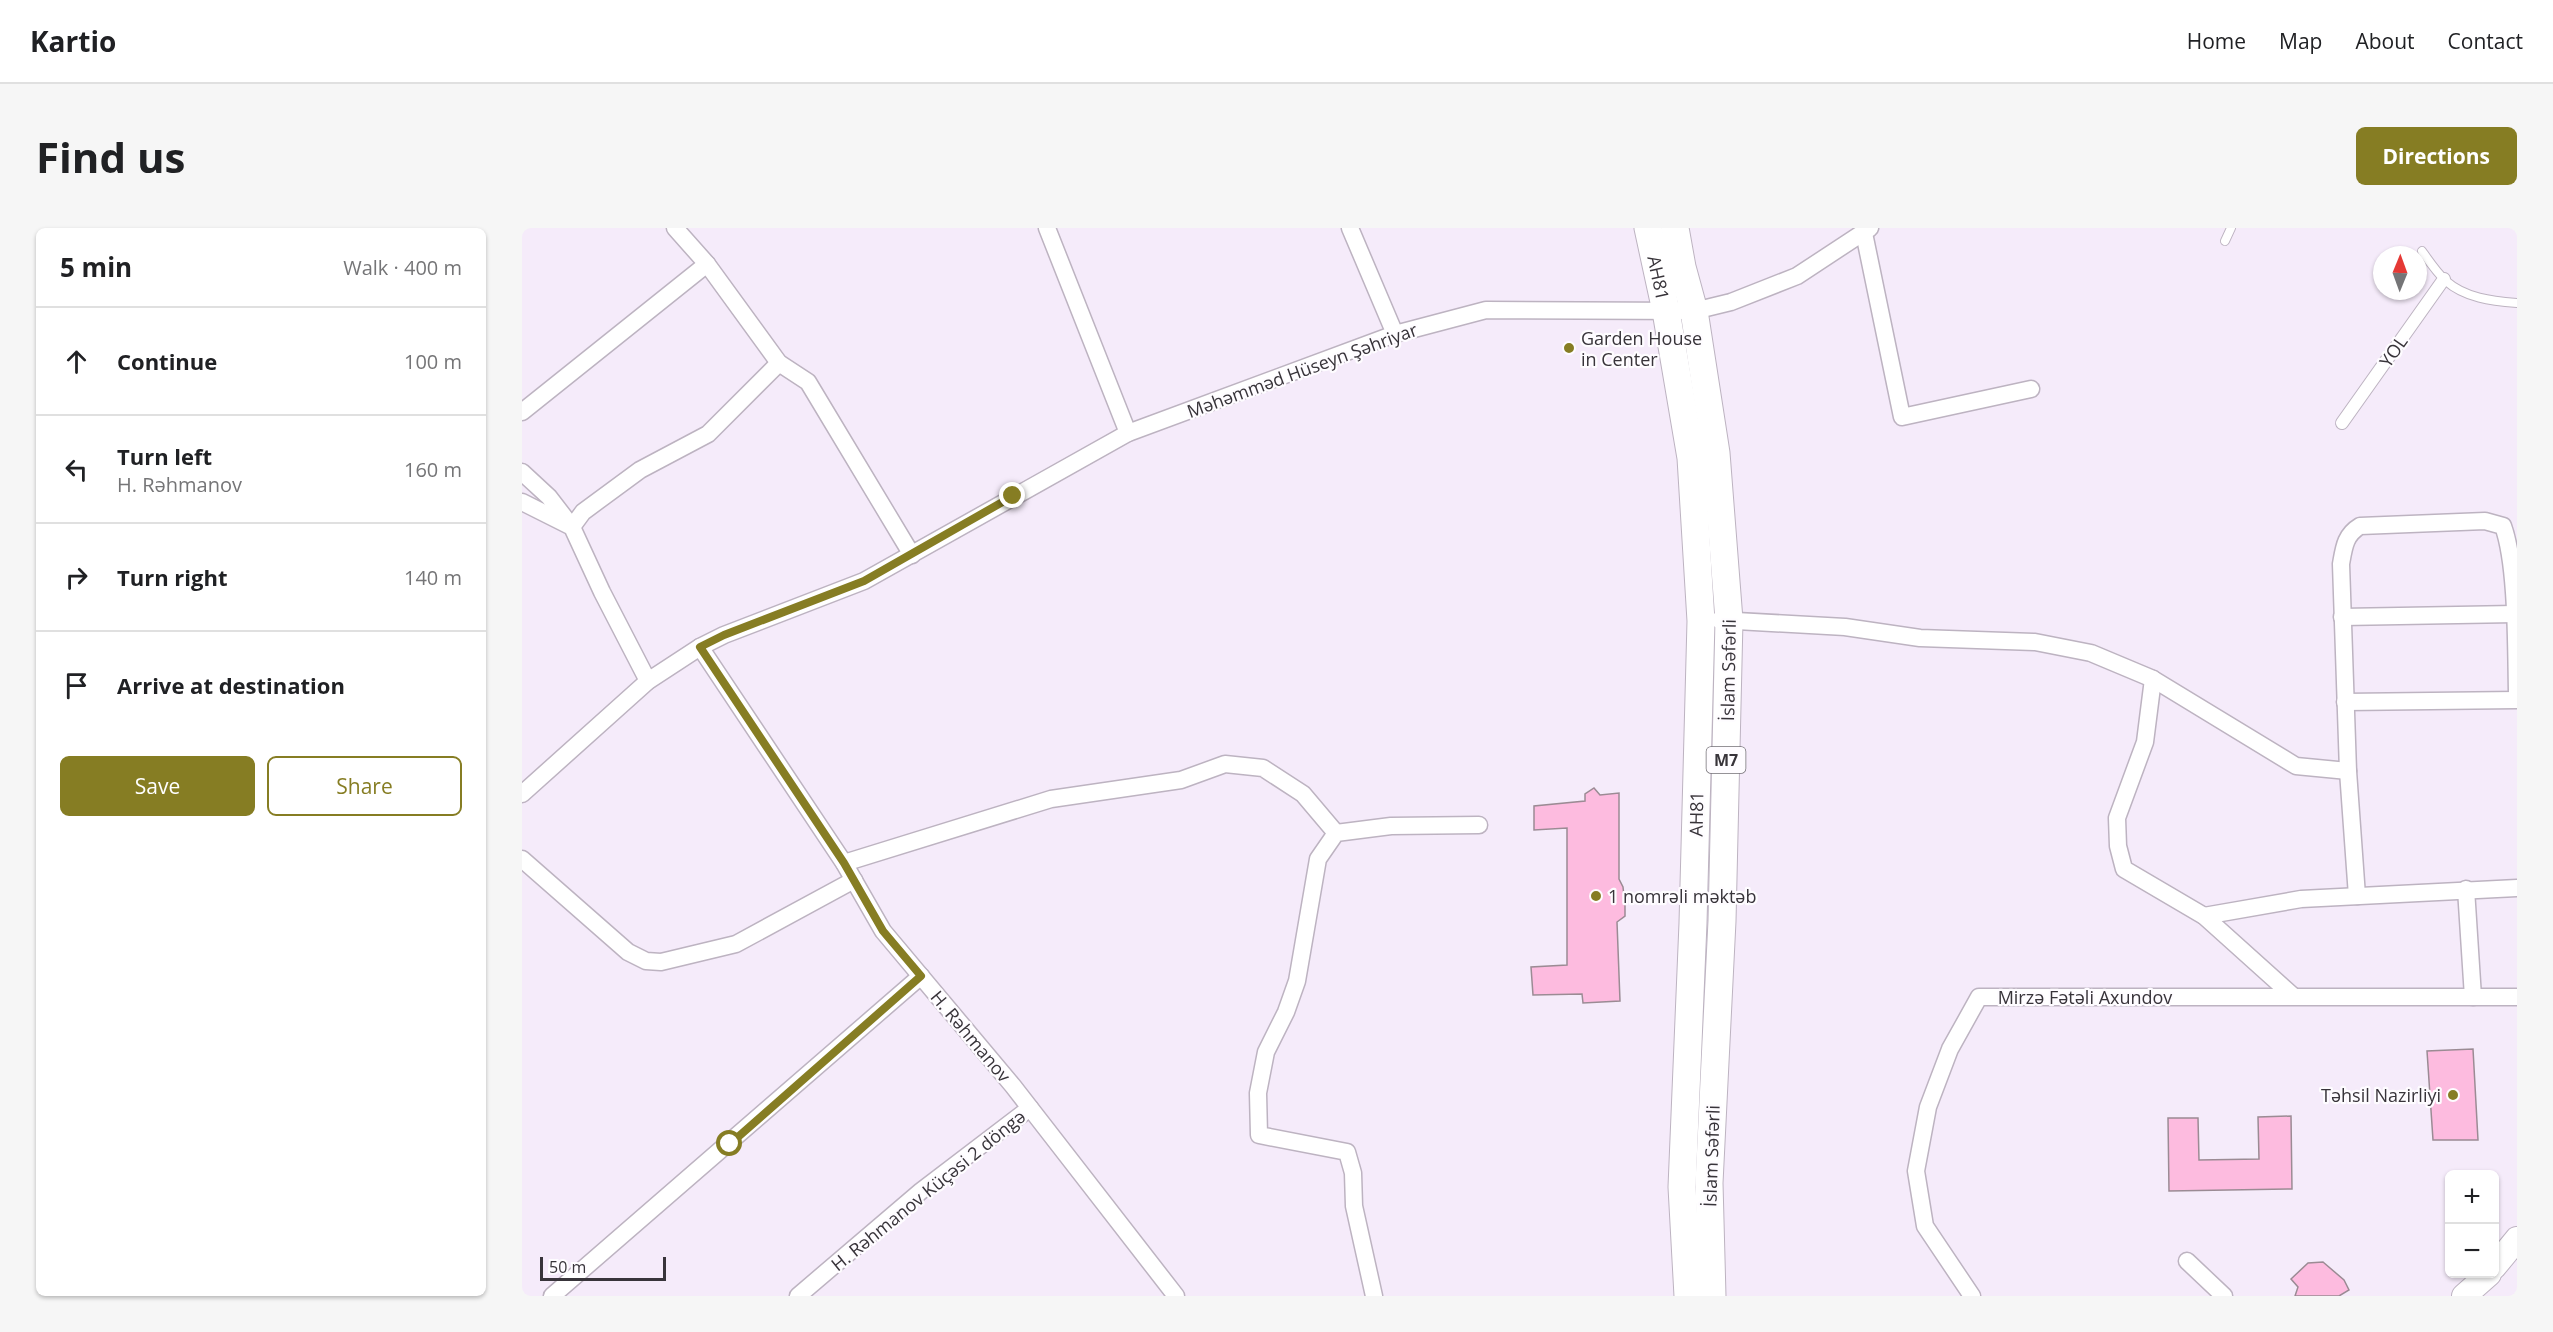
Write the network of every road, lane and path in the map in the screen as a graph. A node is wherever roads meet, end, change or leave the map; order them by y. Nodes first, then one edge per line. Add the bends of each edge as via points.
1 (675, 228) edge
2 (1047, 228) edge
3 (1350, 228) edge
4 (1648, 228) edge
5 (1675, 228) edge
6 (2231, 228) edge
7 (1867, 230) edge
8 (2225, 241) dead end
9 (2427, 257) edge
10 (706, 264) junction
11 (2444, 279) junction
12 (2517, 303) edge
13 (1694, 310) junction
14 (1666, 311) junction
15 (1395, 334) junction
16 (779, 363) junction
17 (2031, 389) dead end
18 (522, 412) edge
19 (2342, 423) dead end
20 (1128, 433) junction
21 (522, 472) edge
22 (522, 502) edge
23 (572, 527) junction
24 (912, 555) junction
25 (2515, 614) junction
26 (2342, 617) junction
27 (1729, 620) junction
28 (1701, 621) junction
29 (700, 647) junction
30 (2154, 680) junction
31 (648, 681) junction
32 (2517, 692) edge
33 (2517, 700) edge
34 (2345, 702) junction
35 (2348, 771) junction
36 (522, 794) edge
37 (1479, 825) dead end
38 (1336, 833) junction
39 (522, 859) edge
40 (844, 863) junction
41 (854, 880) junction
42 (2517, 888) edge
43 (2466, 890) junction
44 (2357, 896) junction
45 (2204, 916) junction
46 (921, 976) junction
47 (2293, 996) junction
48 (2473, 997) junction
49 (2517, 997) edge
50 (1030, 1108) junction
51 (2517, 1239) edge
52 (2187, 1261) dead end
53 (2499, 1261) edge
54 (2484, 1278) edge
55 (552, 1296) edge
56 (798, 1296) edge
57 (1176, 1296) edge
58 (1374, 1296) edge
59 (1688, 1296) edge
60 (1712, 1296) edge
61 (1972, 1296) edge
62 (2224, 1296) edge
63 (2464, 1296) edge

1 - 10 street
2 - 20 street
3 - 15 street
4 - 14 highway, AH81 / M7
5 - 13 highway, İslam Səfərli / M7
6 - 8 lane
7 - 13 street, Məhəmməd Hüseyn Şəhriyar via 1797,276 1731,302
7 - 17 street via 1902,417
9 - 11 lane
10 - 16 street
10 - 18 street
11 - 12 lane via 2469,295
11 - 19 street, YOL
13 - 14 street, Məhəmməd Hüseyn Şəhriyar
13 - 27 highway, İslam Səfərli / M7 via 1716,453
14 - 15 street, Məhəmməd Hüseyn Şəhriyar via 1486,310
14 - 28 highway, AH81 / M7 via 1691,458
15 - 20 street, Məhəmməd Hüseyn Şəhriyar
16 - 23 street via 708,434 640,471 583,512
16 - 24 street via 808,382
20 - 24 street, Məhəmməd Hüseyn Şəhriyar
21 - 23 street via 549,497
22 - 23 street
23 - 31 street
24 - 29 street, Məhəmməd Hüseyn Şəhriyar via 864,581
25 - 26 street
25 - 26 street via 2510,541 2502,526 2485,521 2360,526 2352,531 2341,564
25 - 32 street
26 - 34 street
27 - 28 street
27 - 30 street via 1845,627 1920,638 2035,642 2091,653
27 - 60 highway, İslam Səfərli / M7 via 1722,921 1709,1183
28 - 59 highway, AH81 / M7 via 1682,1187
29 - 31 street, Məhəmməd Hüseyn Şəhriyar
29 - 40 street, H. Rəhmanov
30 - 35 street via 2296,766
30 - 45 street via 2145,742 2117,818 2118,846 2124,869
31 - 36 street, Məhəmməd Hüseyn Şəhriyar
33 - 34 street
34 - 35 street
35 - 44 street
37 - 38 street via 1391,826
38 - 40 street via 1303,794 1263,768 1225,764 1181,780 1051,799
38 - 58 street via 1318,859 1297,981 1266,1052 1258,1093 1259,1135 1347,1152 1353,1173 1354,1206
39 - 41 street via 628,952 646,961 661,962 736,944
40 - 41 street, H. Rəhmanov
41 - 46 street, H. Rəhmanov via 883,931
42 - 43 street
43 - 44 street
43 - 48 street
44 - 45 street via 2301,899
45 - 47 street
46 - 50 street, H. Rəhmanov
46 - 55 street
47 - 48 street, Mirzə Fətəli Axundov
47 - 61 street, Mirzə Fətəli Axundov via 1979,997 1950,1048 1929,1107 1916,1171 1925,1226
48 - 49 street, Mirzə Fətəli Axundov
50 - 56 street, H. Rəhmanov Küçəsi 2 döngə via 921,1191
50 - 57 street, H. Rəhmanov
51 - 53 main road
52 - 62 street
54 - 63 main road

